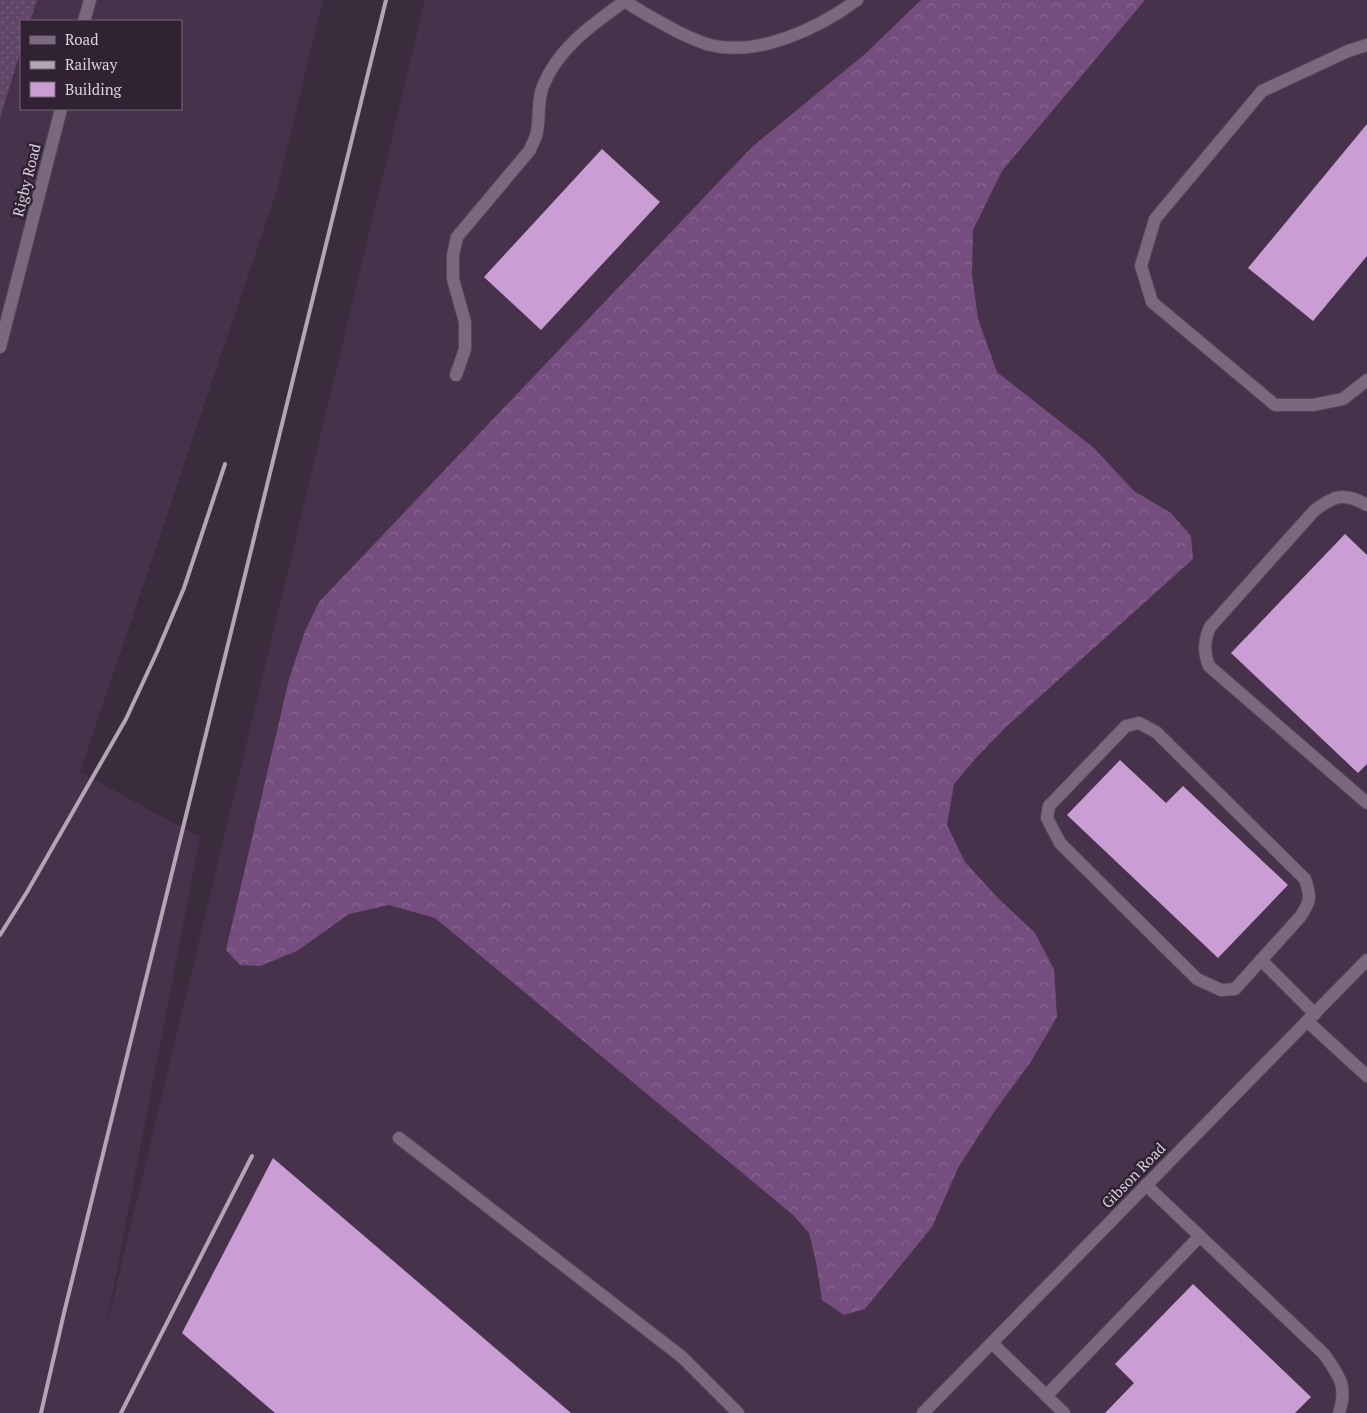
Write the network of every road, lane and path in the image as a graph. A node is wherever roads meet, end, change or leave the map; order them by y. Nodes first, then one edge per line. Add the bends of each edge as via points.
1 (90, 0) edge
2 (857, 0) edge
3 (625, 1) edge
4 (640, 4) edge
5 (84, 20) edge
6 (1367, 45) edge
7 (61, 110) edge
8 (0, 347) edge
9 (456, 375) dead end
10 (1367, 380) edge
11 (1367, 505) edge
12 (1367, 803) edge
13 (1261, 960) junction
14 (1367, 960) edge
15 (1311, 1018) junction
16 (1367, 1076) edge
17 (399, 1138) dead end
18 (1146, 1185) junction
19 (1200, 1236) junction
20 (992, 1343) junction
21 (1046, 1396) junction
22 (734, 1411) edge
23 (923, 1413) edge
24 (1064, 1413) edge
25 (1339, 1413) edge

1 - 5 street
2 - 4 street via 795,35 767,43 724,48 694,39 648,16
3 - 4 street
3 - 9 street via 588,28 554,65 543,87 537,132 530,150 457,237 453,279 464,322 465,349
6 - 10 street via 1348,50 1262,91 1155,219 1142,266 1152,302 1275,405 1313,405 1343,399
7 - 8 street, Rigby Road
11 - 12 street via 1350,497 1337,497 1314,511 1210,627 1206,635 1205,656 1209,666
13 - 13 street via 1308,905 1305,879 1156,732 1139,723 1126,726 1049,806 1047,818 1060,843 1196,979 1221,990 1235,988
13 - 15 street
14 - 15 street, Gibson Road
15 - 16 street
15 - 18 street, Gibson Road
17 - 22 street via 682,1357
18 - 19 street
18 - 20 street, Gibson Road
19 - 21 street
19 - 25 street via 1324,1354 1343,1390
20 - 21 street
20 - 23 street, Gibson Road
21 - 24 street

